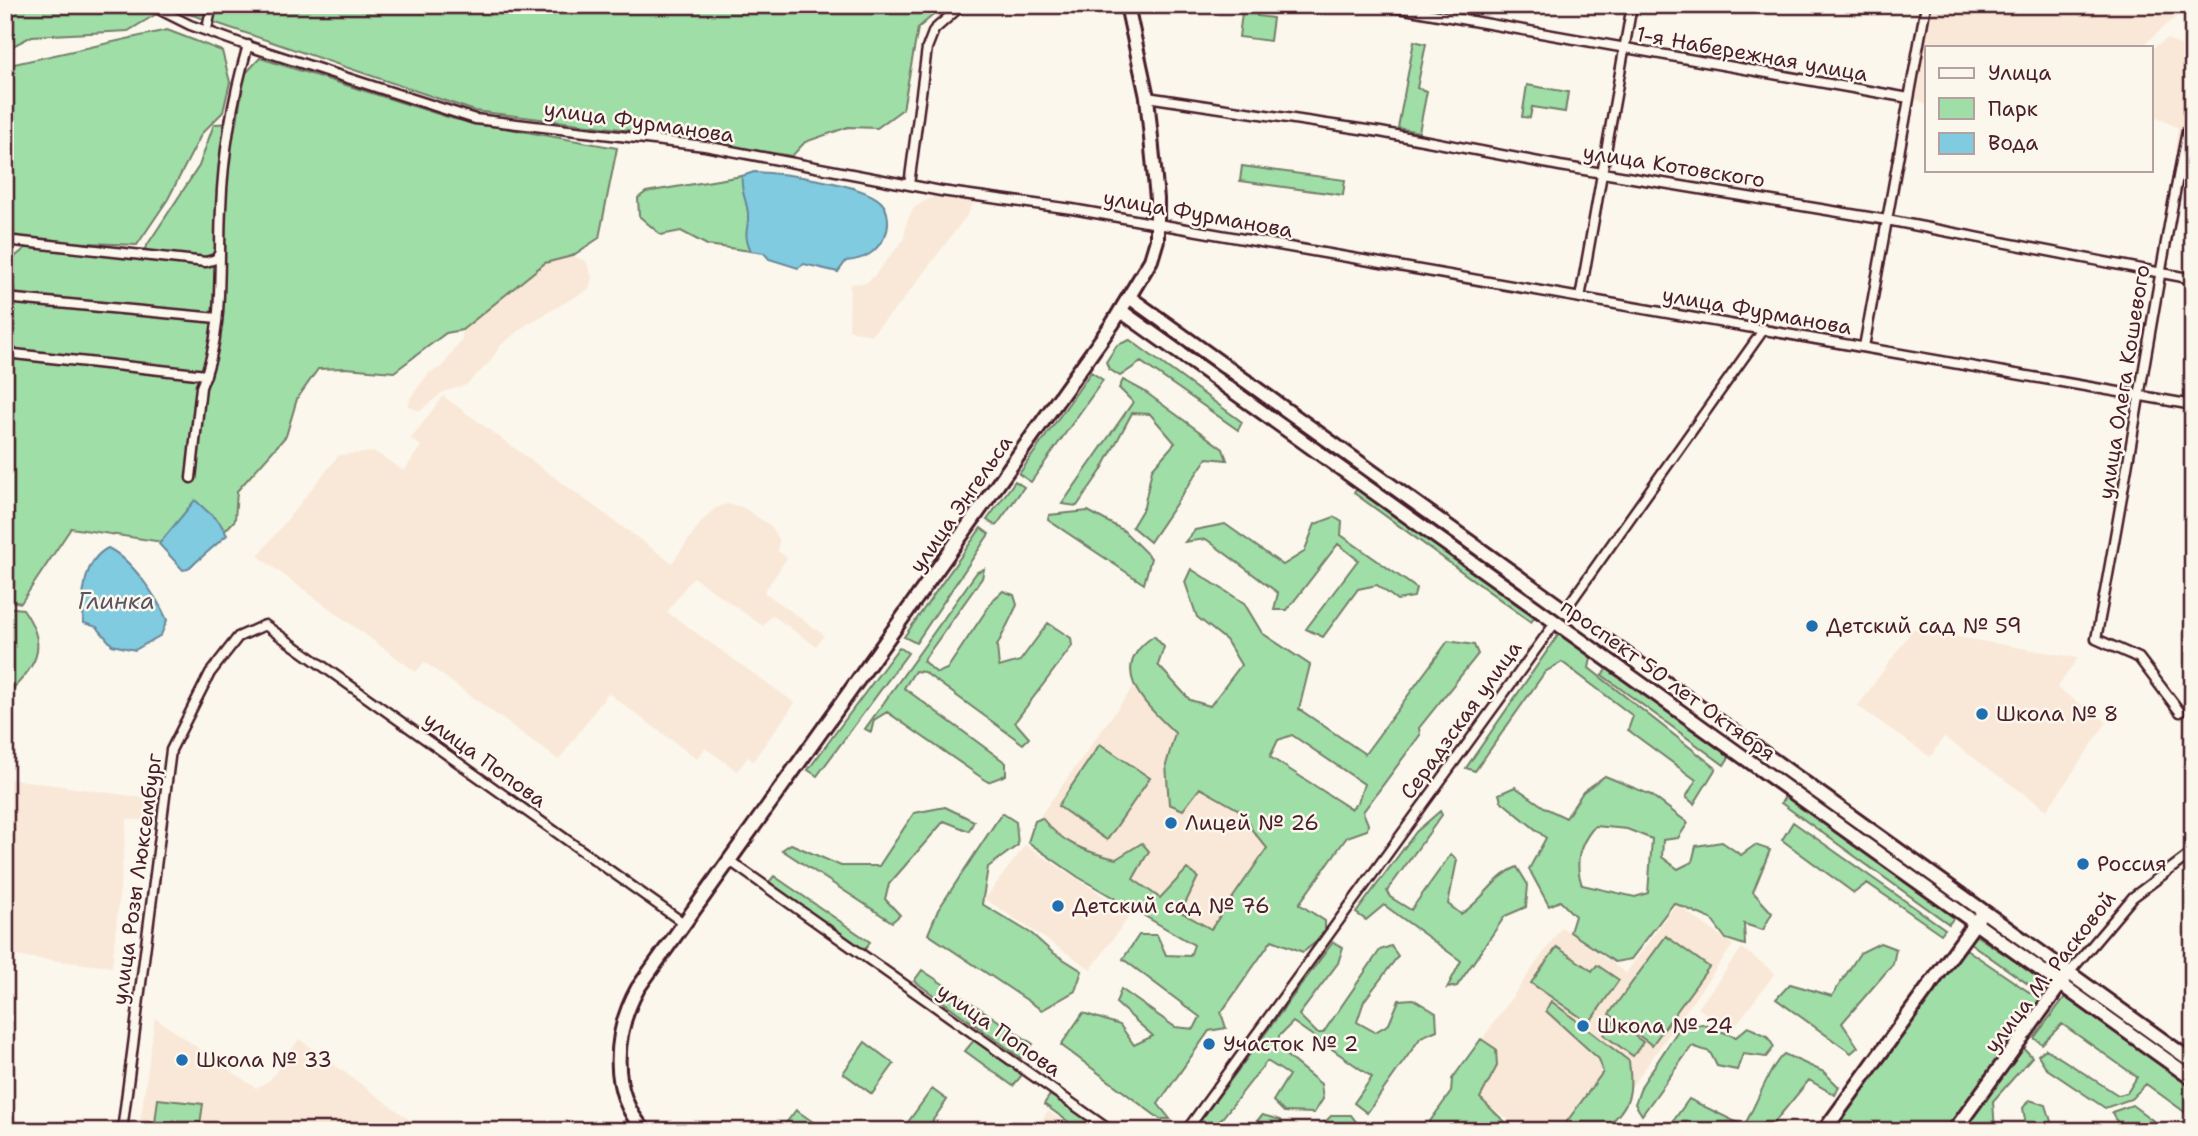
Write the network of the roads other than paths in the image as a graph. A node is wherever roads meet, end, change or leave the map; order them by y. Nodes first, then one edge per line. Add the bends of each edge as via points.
1 (150, 5) edge
2 (212, 5) edge
3 (962, 5) edge
4 (1127, 5) edge
5 (1382, 5) edge
6 (1632, 5) edge
7 (1926, 5) edge
8 (207, 29) junction
9 (248, 45) junction
10 (1624, 50) junction
11 (1147, 97) junction
12 (1909, 98) junction
13 (2188, 131) dead end
14 (1604, 172) junction
15 (909, 185) junction
16 (1887, 220) junction
17 (1158, 225) junction
18 (5, 240) edge
19 (220, 252) junction
20 (2158, 273) junction
21 (2193, 279) edge
22 (1129, 297) junction
23 (5, 298) edge
24 (1580, 298) junction
25 (1121, 311) junction
26 (217, 318) junction
27 (1764, 329) junction
28 (1864, 347) junction
29 (5, 354) edge
30 (206, 375) junction
31 (2138, 395) junction
32 (2193, 405) edge
33 (191, 478) dead end
34 (1565, 610) junction
35 (1555, 623) junction
36 (265, 625) joint
37 (2180, 712) dead end
38 (2193, 852) edge
39 (730, 861) junction
40 (1984, 912) junction
41 (1974, 923) junction
42 (685, 924) junction
43 (2069, 973) junction
44 (2060, 985) junction
45 (2193, 1062) edge
46 (2193, 1079) edge
47 (122, 1131) edge
48 (645, 1131) edge
49 (1111, 1131) edge
50 (1186, 1131) edge
51 (1824, 1131) edge
52 (1954, 1131) edge

1 - 8 street, улица Фурманова
2 - 8 street
3 - 15 street via 934,30 927,48
4 - 11 main road, улица Энгельса
5 - 10 street, 1-я Набережная улица
6 - 10 street
7 - 12 street
8 - 9 street, улица Фурманова
9 - 15 street, улица Фурманова via 475,119 705,146
9 - 19 street via 237,80
10 - 12 street, 1-я Набережная улица
10 - 14 street
11 - 14 street, улица Котовского
11 - 17 main road, улица Энгельса
12 - 16 street
13 - 20 street, улица Олега Кошевого
14 - 16 street, улица Котовского
14 - 24 street
15 - 17 street, улица Фурманова
16 - 20 street, улица Котовского
16 - 28 street
17 - 22 main road, улица Энгельса via 1151,260
17 - 24 street, улица Фурманова
18 - 19 street via 206,262
19 - 26 street
20 - 21 street, улица Котовского
20 - 31 street, улица Олега Кошевого
22 - 25 main road, улица Энгельса
22 - 34 main road, проспект 50 лет Октября
23 - 26 street
24 - 27 street, улица Фурманова
25 - 35 main road, проспект 50 лет Октября
25 - 39 main road, улица Энгельса
26 - 30 street
27 - 28 street, улица Фурманова
27 - 34 street, Серадзская улица
28 - 31 street, улица Фурманова
29 - 30 street
30 - 33 street
31 - 32 street, улица Фурманова
31 - 37 street, улица Олега Кошевого via 2096,639 2139,658
34 - 35 main road, Серадзская улица
34 - 40 main road, проспект 50 лет Октября
35 - 41 main road, проспект 50 лет Октября
35 - 50 street, Серадзская улица
36 - 42 street, улица Попова
36 - 47 street, улица Розы Люксембург via 238,637 210,673 171,750
38 - 43 street, улица М. Расковой via 2133,897
39 - 42 main road
39 - 49 street, улица Попова
40 - 41 main road
40 - 43 main road, проспект 50 лет Октября
41 - 44 main road, проспект 50 лет Октября
41 - 51 main road
42 - 48 main road via 638,988 622,1023 619,1067 627,1105
43 - 44 main road, улица М. Расковой
43 - 45 main road, проспект 50 лет Октября
44 - 46 main road, проспект 50 лет Октября
44 - 52 main road, улица М. Расковой

